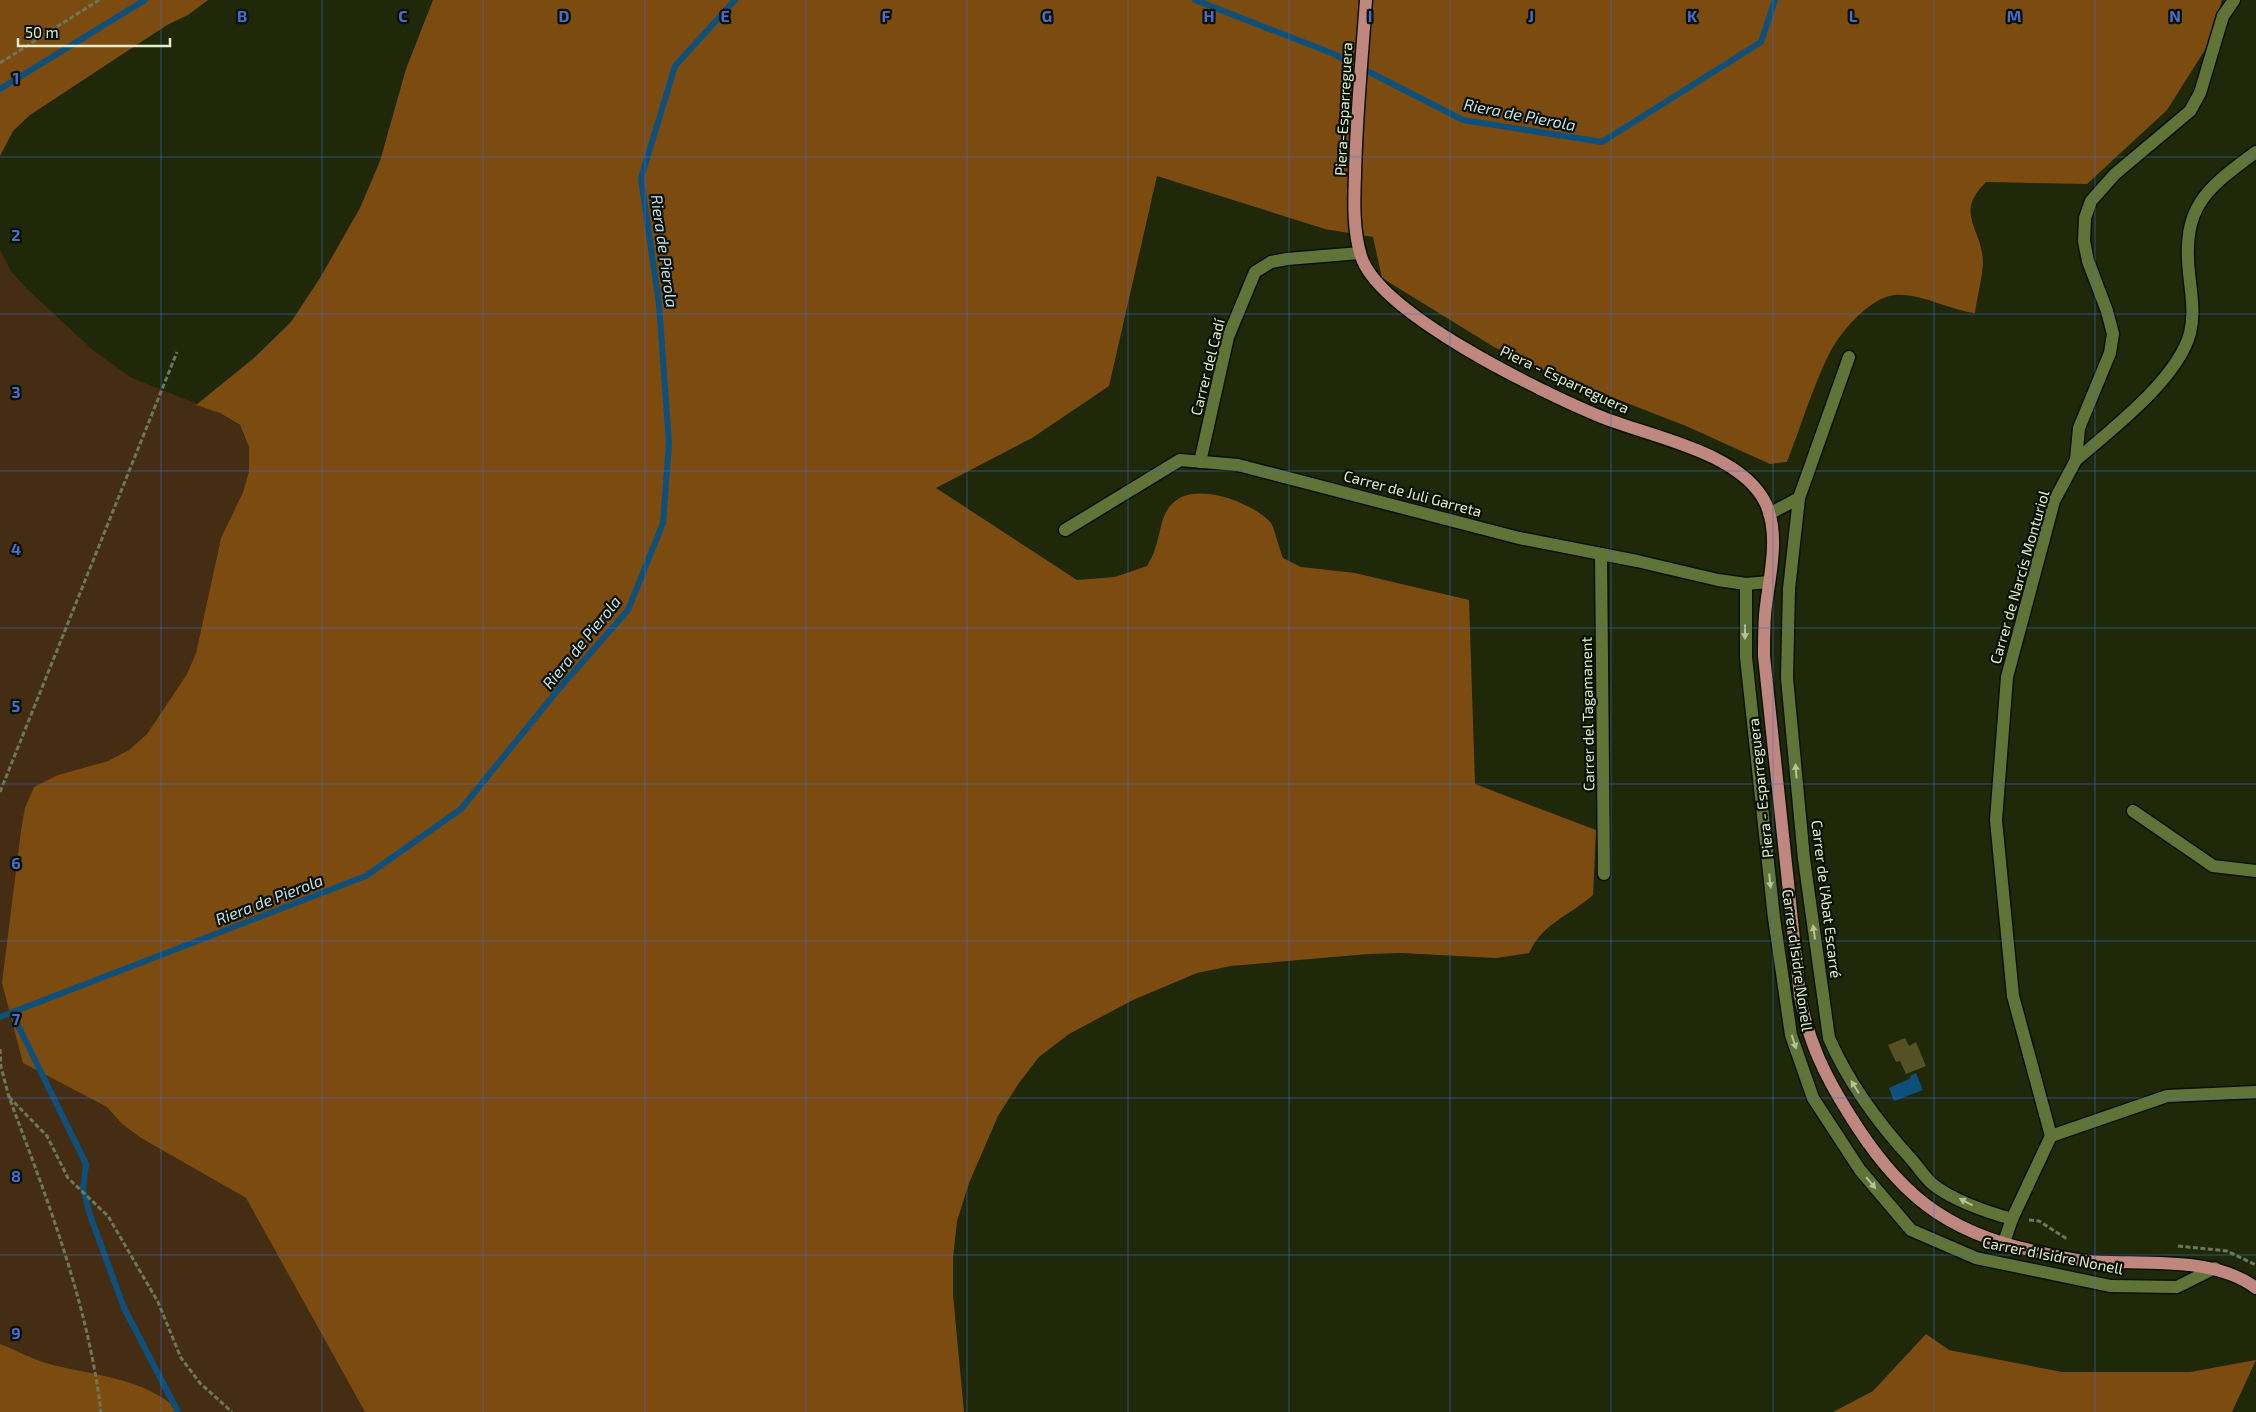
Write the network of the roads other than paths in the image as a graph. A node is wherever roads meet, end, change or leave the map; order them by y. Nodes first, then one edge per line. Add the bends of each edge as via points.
1 (1366, 0) edge
2 (2234, 0) edge
3 (2256, 152) edge
4 (1355, 220) joint
5 (1360, 253) junction
6 (1849, 357) dead end
7 (2076, 460) junction
8 (1200, 462) junction
9 (1799, 498) junction
10 (1769, 514) junction
11 (1065, 530) dead end
12 (1601, 554) junction
13 (1769, 582) junction
14 (1746, 584) junction
15 (2133, 811) dead end
16 (2256, 872) edge
17 (1604, 874) dead end
18 (2256, 1092) edge
19 (2051, 1136) junction
20 (2012, 1218) junction
21 (2003, 1245) junction
22 (2215, 1268) junction
23 (2256, 1288) edge

1 - 4 main road, Piera-Esparreguera via 1356,147
2 - 7 street, Carrer de Narcís Monturiol via 2223,16 2200,92 2190,111 2115,174 2091,201 2085,218 2084,241 2088,262 2108,311 2113,334 2110,353 2079,428
3 - 7 street via 2218,181 2201,199 2193,214 2189,228 2189,269 2193,311 2190,334 2183,350 2130,414
4 - 5 main road, Piera - Esparreguera
5 - 8 street, Carrer del Cadí via 1287,259 1271,262 1255,272 1228,337
5 - 10 main road, Piera - Esparreguera via 1370,276 1411,314 1528,382 1599,416 1728,464 1753,485
6 - 9 street, Carrer de l'Abat Escarré
7 - 19 street, Carrer de Narcís Monturiol via 2054,501 2007,677 1996,820 2013,996
8 - 11 street, Carrer de Juli Garreta via 1180,460
8 - 12 street, Carrer de Juli Garreta via 1238,464 1519,538
9 - 10 street
20 -> 9 street, Carrer de l'Abat Escarré via 1987,1212 1934,1186 1866,1105 1840,1064 1829,1038 1804,859 1787,678 1789,589
10 - 13 main road, Piera - Esparreguera via 1772,548
12 - 14 street, Carrer de Juli Garreta
12 - 17 street, Carrer del Tagamanent
13 - 14 street, Carrer de Juli Garreta
13 - 21 main road, Piera - Esparreguera via 1764,656 1771,736 1800,996 1810,1042 1830,1085 1856,1127 1895,1178 1915,1197 1958,1227
14 -> 22 street, Carrer d'Isidre Nonell via 1746,657 1773,908 1791,1034 1813,1098 1860,1170 1910,1230 1976,1258 2111,1286 2177,1287
15 - 16 street via 2213,866
18 - 19 street via 2168,1096
19 - 20 street
20 - 21 street
21 - 22 main road, Piera - Esparreguera via 2084,1261
22 - 23 main road, Piera - Esparreguera

